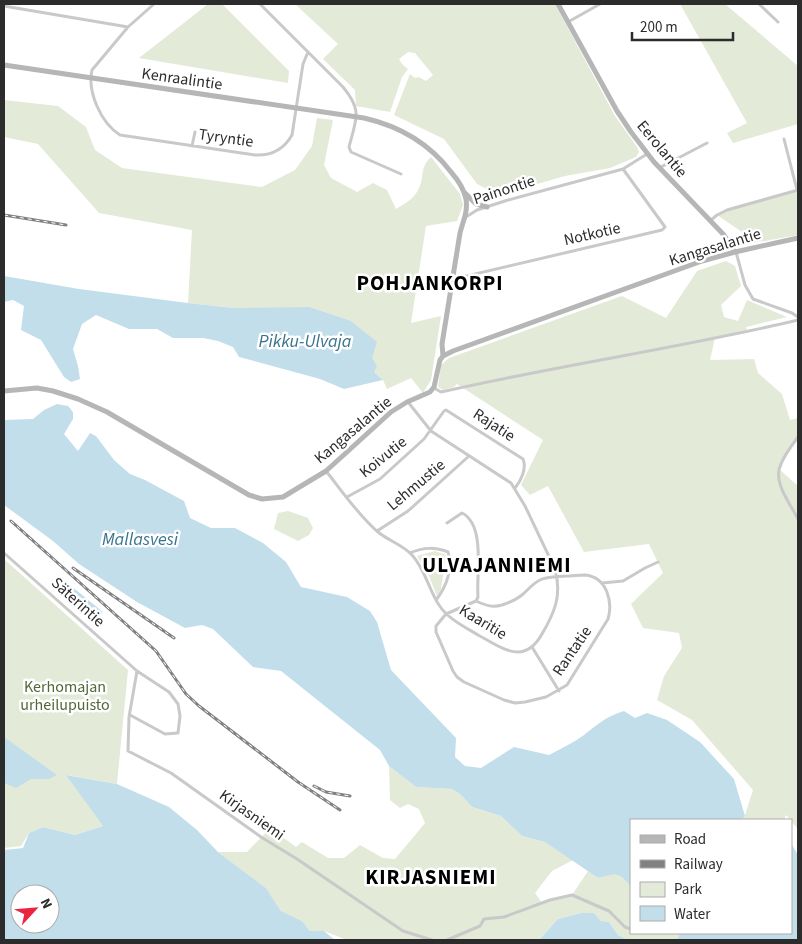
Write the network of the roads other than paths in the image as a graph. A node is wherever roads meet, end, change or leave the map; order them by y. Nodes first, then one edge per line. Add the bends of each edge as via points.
1 (154, 4) edge
2 (260, 4) edge
3 (558, 4) edge
4 (600, 4) edge
5 (759, 4) edge
6 (4, 6) edge
7 (568, 22) junction
8 (778, 22) dead end
9 (128, 27) junction
10 (308, 52) junction
11 (4, 65) edge
12 (90, 78) junction
13 (296, 108) junction
14 (357, 117) junction
15 (195, 132) dead end
16 (784, 139) dead end
17 (706, 143) dead end
18 (192, 146) junction
19 (648, 154) junction
20 (659, 168) junction
21 (623, 169) junction
22 (401, 174) dead end
23 (797, 190) edge
24 (464, 192) junction
25 (487, 207) junction
26 (466, 217) junction
27 (710, 221) junction
28 (798, 238) edge
29 (735, 252) junction
30 (454, 279) junction
31 (798, 318) edge
32 (443, 356) junction
33 (434, 387) junction
34 (4, 391) edge
35 (408, 402) junction
36 (431, 431) junction
37 (798, 437) edge
38 (469, 456) junction
39 (326, 471) junction
40 (515, 488) junction
41 (347, 497) junction
42 (798, 519) edge
43 (447, 523) dead end
44 (377, 531) junction
45 (4, 553) edge
46 (410, 553) junction
47 (658, 562) dead end
48 (557, 577) junction
49 (602, 583) junction
50 (436, 600) junction
51 (476, 601) junction
52 (446, 614) junction
53 (532, 648) junction
54 (136, 670) junction
55 (559, 690) junction
56 (130, 715) junction
57 (630, 928) edge
58 (432, 940) edge
59 (447, 940) edge

1 - 9 street
2 - 10 street
3 - 7 street, Eerolantie
4 - 7 street
5 - 8 street
6 - 9 street
7 - 19 street, Eerolantie via 618,113
9 - 12 street via 92,70
10 - 13 street, Tyryntie
10 - 14 street via 352,98
11 - 12 street, Kenraalintie
12 - 13 street, Kenraalintie
12 - 18 street, Tyryntie via 91,89 112,130 120,135
13 - 14 street, Kenraalintie
13 - 18 street, Tyryntie via 292,135 282,148 269,154
14 - 22 street via 349,147 351,152
14 - 24 street, Painontie via 393,126 417,139 446,164
15 - 18 street
16 - 23 street
17 - 20 street
19 - 20 street, Eerolantie
19 - 21 street, Painontie
20 - 27 street, Eerolantie
21 - 25 street, Painontie
21 - 30 street, Notkotie via 665,227 662,230
23 - 27 street via 727,210
24 - 25 street via 476,204
24 - 26 street, Painontie
25 - 26 street, Painontie
26 - 30 street via 460,234
27 - 29 street via 731,243
28 - 29 street, Kangasalantie
29 - 31 street via 752,299
29 - 32 street, Kangasalantie
30 - 32 street via 442,344
31 - 33 street via 744,332 441,392
32 - 33 street
33 - 35 street, Kangasalantie
34 - 39 street, Kangasalantie via 37,388 78,399 262,499 282,497
35 - 36 street
35 - 39 street, Kangasalantie via 391,412
36 - 38 street
36 - 40 street, Rajatie via 444,411 450,411 523,459 524,470
36 - 41 street, Koivutie via 375,484
37 - 42 street via 780,464 778,478
38 - 40 street
38 - 44 street, Lehmustie via 408,511
39 - 41 street, Kaaritie
40 - 48 street
41 - 44 street, Kaaritie
43 - 51 street via 462,514 475,528
44 - 46 street, Kaaritie
45 - 54 street, Säterintie
46 - 50 street, Kaaritie
46 - 50 street via 429,547 448,552 449,572
47 - 49 street via 623,581
48 - 49 street via 585,575
48 - 51 street via 551,576 533,584 522,595 496,607
48 - 53 street via 555,609
49 - 55 street, Rantatie via 608,594 608,619 567,685
50 - 52 street, Kaaritie
51 - 52 street
52 - 53 street, Kaaritie via 498,647 518,652
52 - 55 street, Rantatie via 436,626 436,632 453,671 464,682 515,703 546,697
53 - 55 street
54 - 56 street, Kirjasniemi
54 - 56 street, Säterintie via 169,692 178,704 178,733 165,734
56 - 58 street, Kirjasniemi via 128,751 171,773 404,931
57 - 59 street via 609,911 572,895 504,917 484,919 480,926

